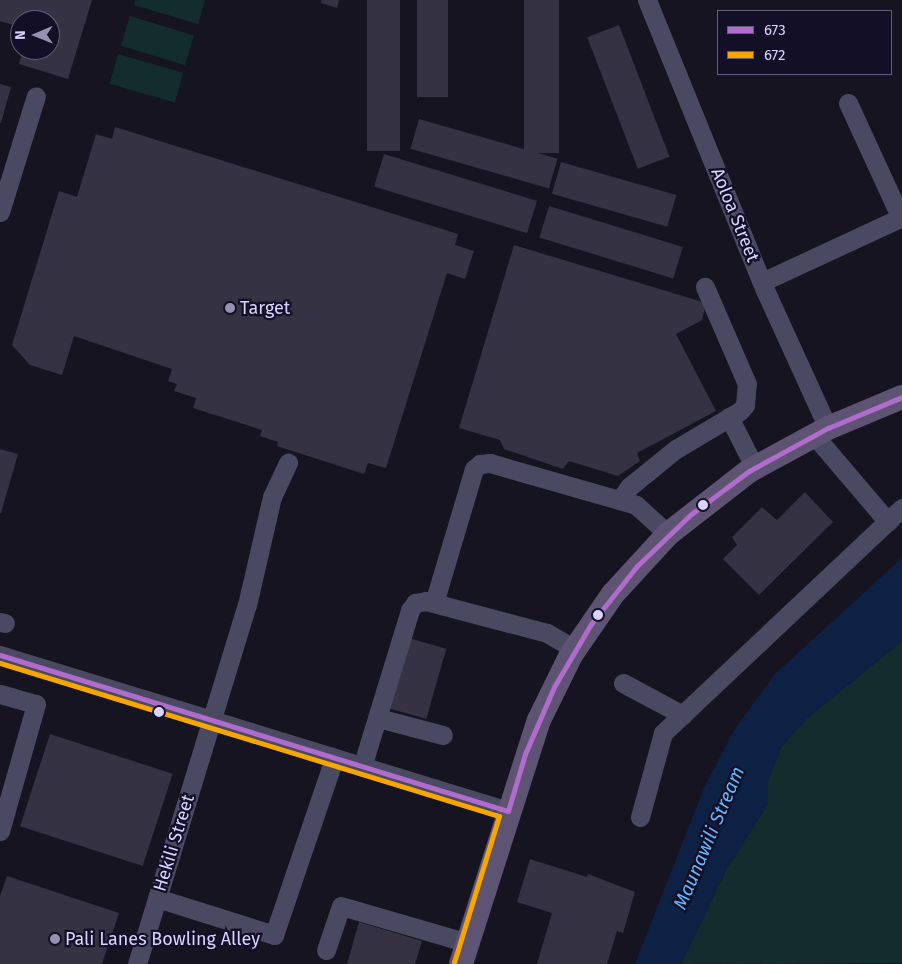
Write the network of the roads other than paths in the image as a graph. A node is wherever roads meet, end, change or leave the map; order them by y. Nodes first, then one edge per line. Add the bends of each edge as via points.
1 (647, 0) edge
2 (36, 96) dead end
3 (848, 103) dead end
4 (2, 202) edge
5 (902, 218) edge
6 (762, 282) junction
7 (705, 287) dead end
8 (902, 397) edge
9 (729, 417) junction
10 (821, 432) junction
11 (288, 462) dead end
12 (754, 468) junction
13 (620, 500) junction
14 (902, 508) edge
15 (888, 522) junction
16 (668, 534) junction
17 (434, 603) junction
18 (575, 649) junction
19 (0, 655) edge
20 (623, 683) dead end
21 (0, 694) edge
22 (683, 715) junction
23 (378, 718) junction
24 (212, 721) junction
25 (443, 735) dead end
26 (334, 759) junction
27 (362, 767) junction
28 (508, 811) junction
29 (640, 817) dead end
30 (0, 831) edge
31 (157, 898) junction
32 (326, 950) dead end
33 (464, 954) edge
34 (137, 964) edge

1 - 6 street, Aoloa Street
2 - 4 street
3 - 5 street
5 - 6 street
6 - 10 street, Aoloa Street
7 - 9 street via 747,384 745,405
8 - 10 main road
9 - 12 street
9 - 13 street via 676,449 629,487
10 - 12 main road
10 - 15 street, Aoloa Street
11 - 24 street, Hekili Street via 272,497 247,605
12 - 16 main road
13 - 16 street via 640,507
13 - 17 street via 490,463 480,464 474,469
14 - 15 street
15 - 22 street
16 - 18 main road via 613,594
17 - 18 street via 547,633
17 - 23 street via 421,601 412,606
18 - 28 main road via 539,720
19 - 24 street
20 - 22 street
21 - 30 street via 36,704
22 - 29 street via 663,733
23 - 25 street
23 - 27 street
24 - 26 street
24 - 31 street, Hekili Street
26 - 27 street
26 - 31 street via 274,935
27 - 28 street
28 - 33 main road
31 - 34 street, Hekili Street
32 - 33 street via 341,906

